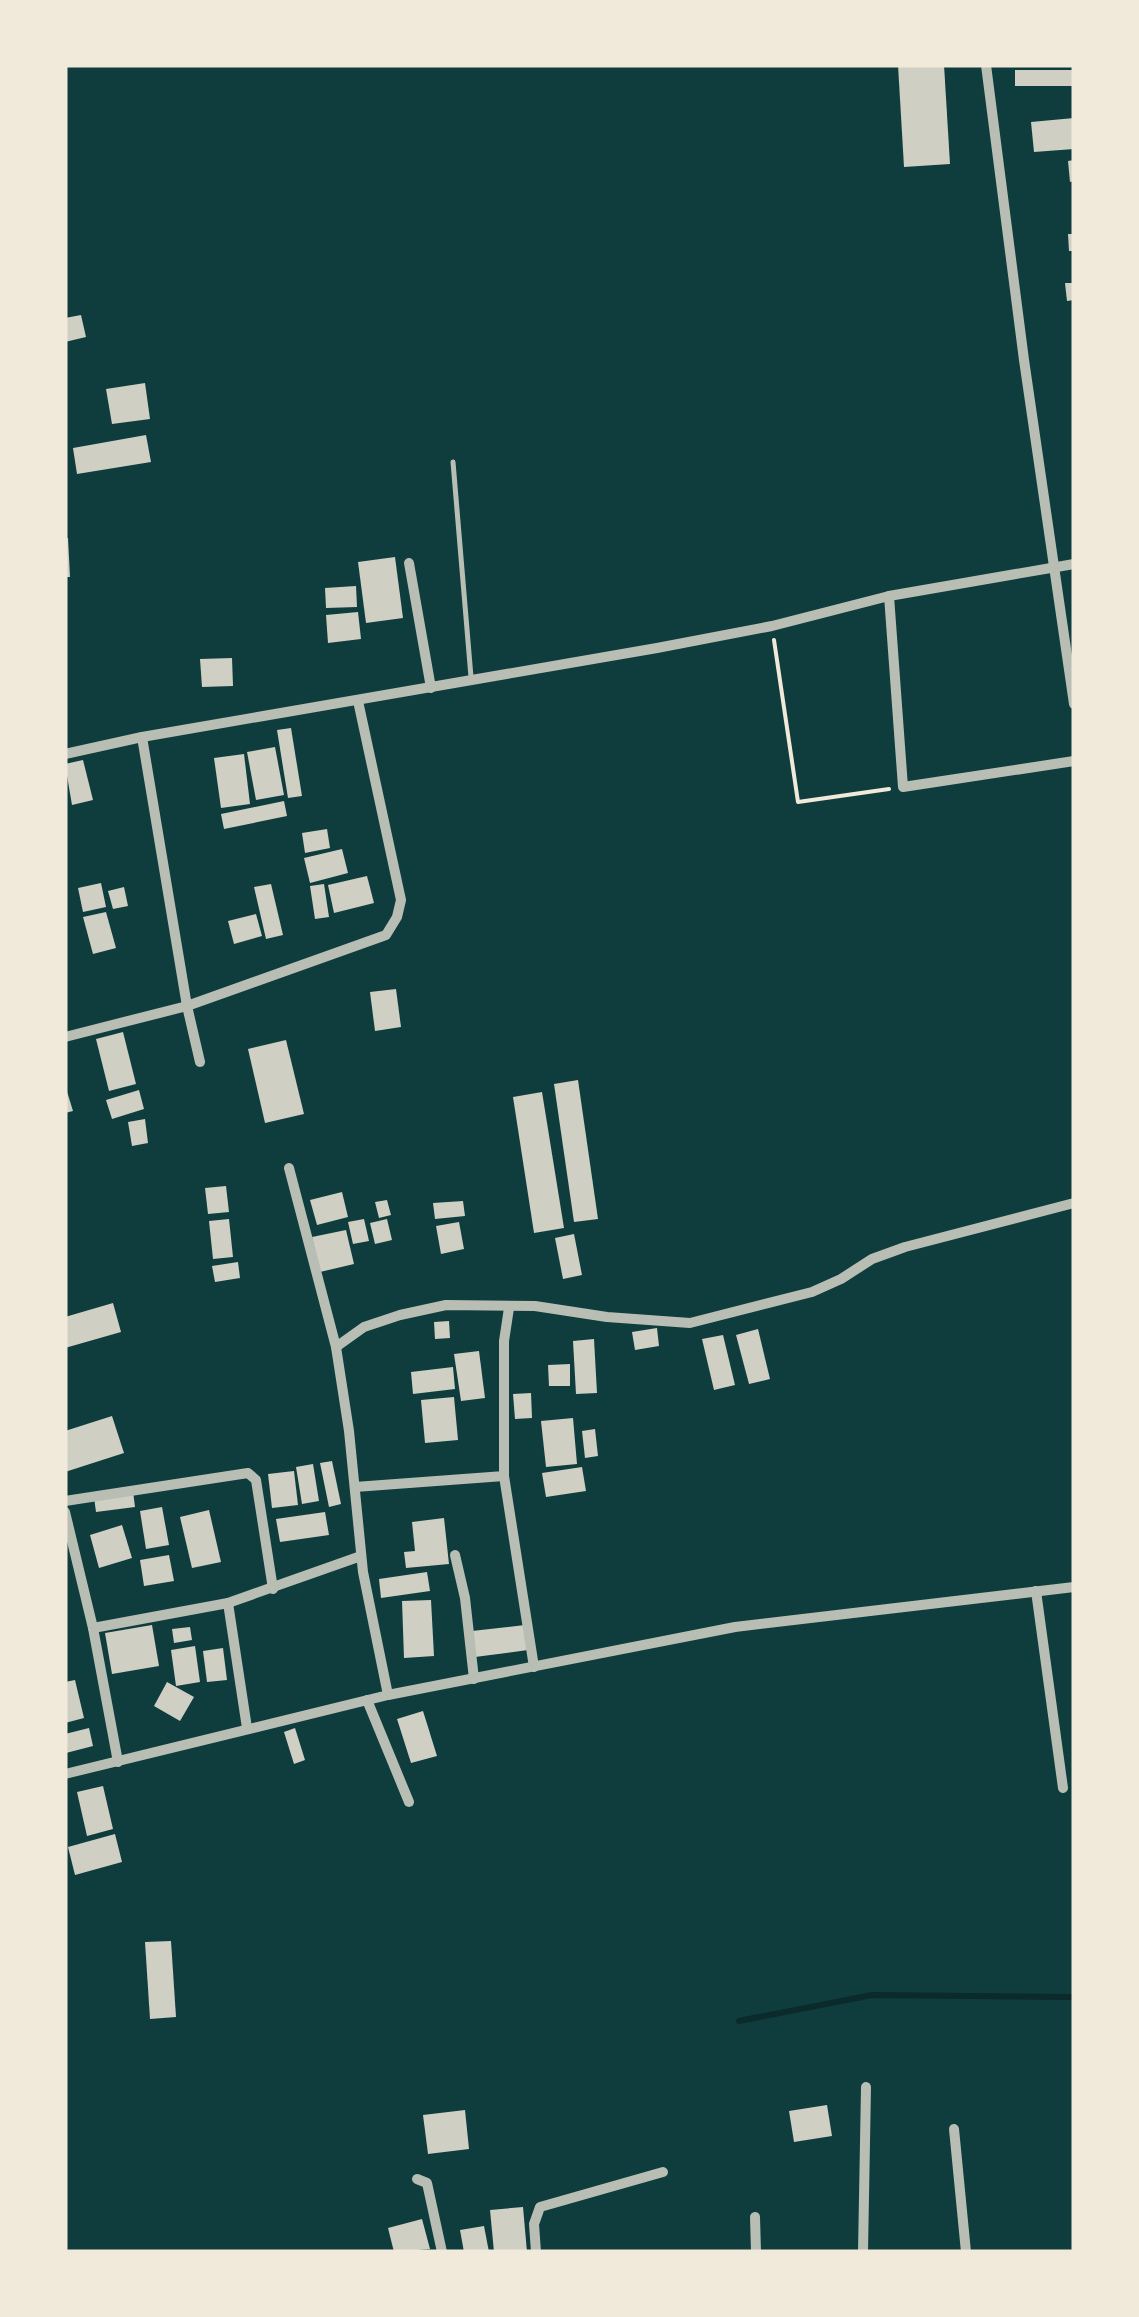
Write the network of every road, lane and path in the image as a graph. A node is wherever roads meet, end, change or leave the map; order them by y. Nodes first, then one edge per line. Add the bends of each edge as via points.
1 (986, 65) edge
2 (454, 462) dead end
3 (409, 563) dead end
4 (1074, 564) edge
5 (1056, 568) junction
6 (889, 596) junction
7 (772, 626) junction
8 (471, 680) junction
9 (431, 688) junction
10 (358, 701) junction
11 (1074, 704) edge
12 (142, 737) junction
13 (65, 754) edge
14 (1074, 761) edge
15 (903, 787) junction
16 (188, 1006) junction
17 (65, 1038) edge
18 (200, 1062) dead end
19 (290, 1168) dead end
20 (1074, 1203) edge
21 (509, 1308) junction
22 (336, 1347) junction
23 (504, 1476) junction
24 (355, 1486) junction
25 (65, 1501) edge
26 (65, 1512) edge
27 (455, 1554) dead end
28 (362, 1556) junction
29 (1074, 1587) edge
30 (273, 1589) junction
31 (1036, 1591) junction
32 (228, 1603) junction
33 (92, 1628) junction
34 (534, 1668) junction
35 (474, 1679) junction
36 (388, 1695) junction
37 (367, 1700) junction
38 (247, 1728) junction
39 (118, 1762) junction
40 (65, 1774) edge
41 (1063, 1788) dead end
42 (409, 1802) dead end
43 (866, 2087) dead end
44 (954, 2129) dead end
45 (663, 2172) dead end
46 (417, 2179) dead end
47 (756, 2217) dead end
48 (442, 2252) edge
49 (536, 2252) edge
50 (756, 2252) edge
51 (863, 2252) edge
52 (966, 2252) edge

1 - 5 street
2 - 8 lane
3 - 9 street
4 - 5 street
5 - 6 street
5 - 11 street
6 - 7 street
6 - 15 street
7 - 8 street
7 - 15 path via 798,802
8 - 9 street
9 - 10 street
10 - 12 street
10 - 16 street via 402,900 397,918 386,934
12 - 13 street
12 - 16 street
14 - 15 street
16 - 17 street
16 - 18 street
19 - 22 street
20 - 21 street via 906,1246 812,1292 690,1322
21 - 22 street via 420,1310 364,1327
21 - 23 street
22 - 24 street
23 - 24 street
23 - 34 street
24 - 28 street
25 - 30 street via 248,1473 256,1480
26 - 33 street
27 - 35 street
28 - 30 street
28 - 36 street
29 - 31 street
30 - 32 street
31 - 34 street via 735,1627
31 - 41 street
32 - 33 street
32 - 38 street
33 - 39 street
34 - 35 street
35 - 36 street
36 - 37 street
37 - 38 street
37 - 42 street
38 - 39 street
39 - 40 street
43 - 51 street
44 - 52 street
45 - 49 street via 540,2207
46 - 48 street via 427,2183
47 - 50 street

